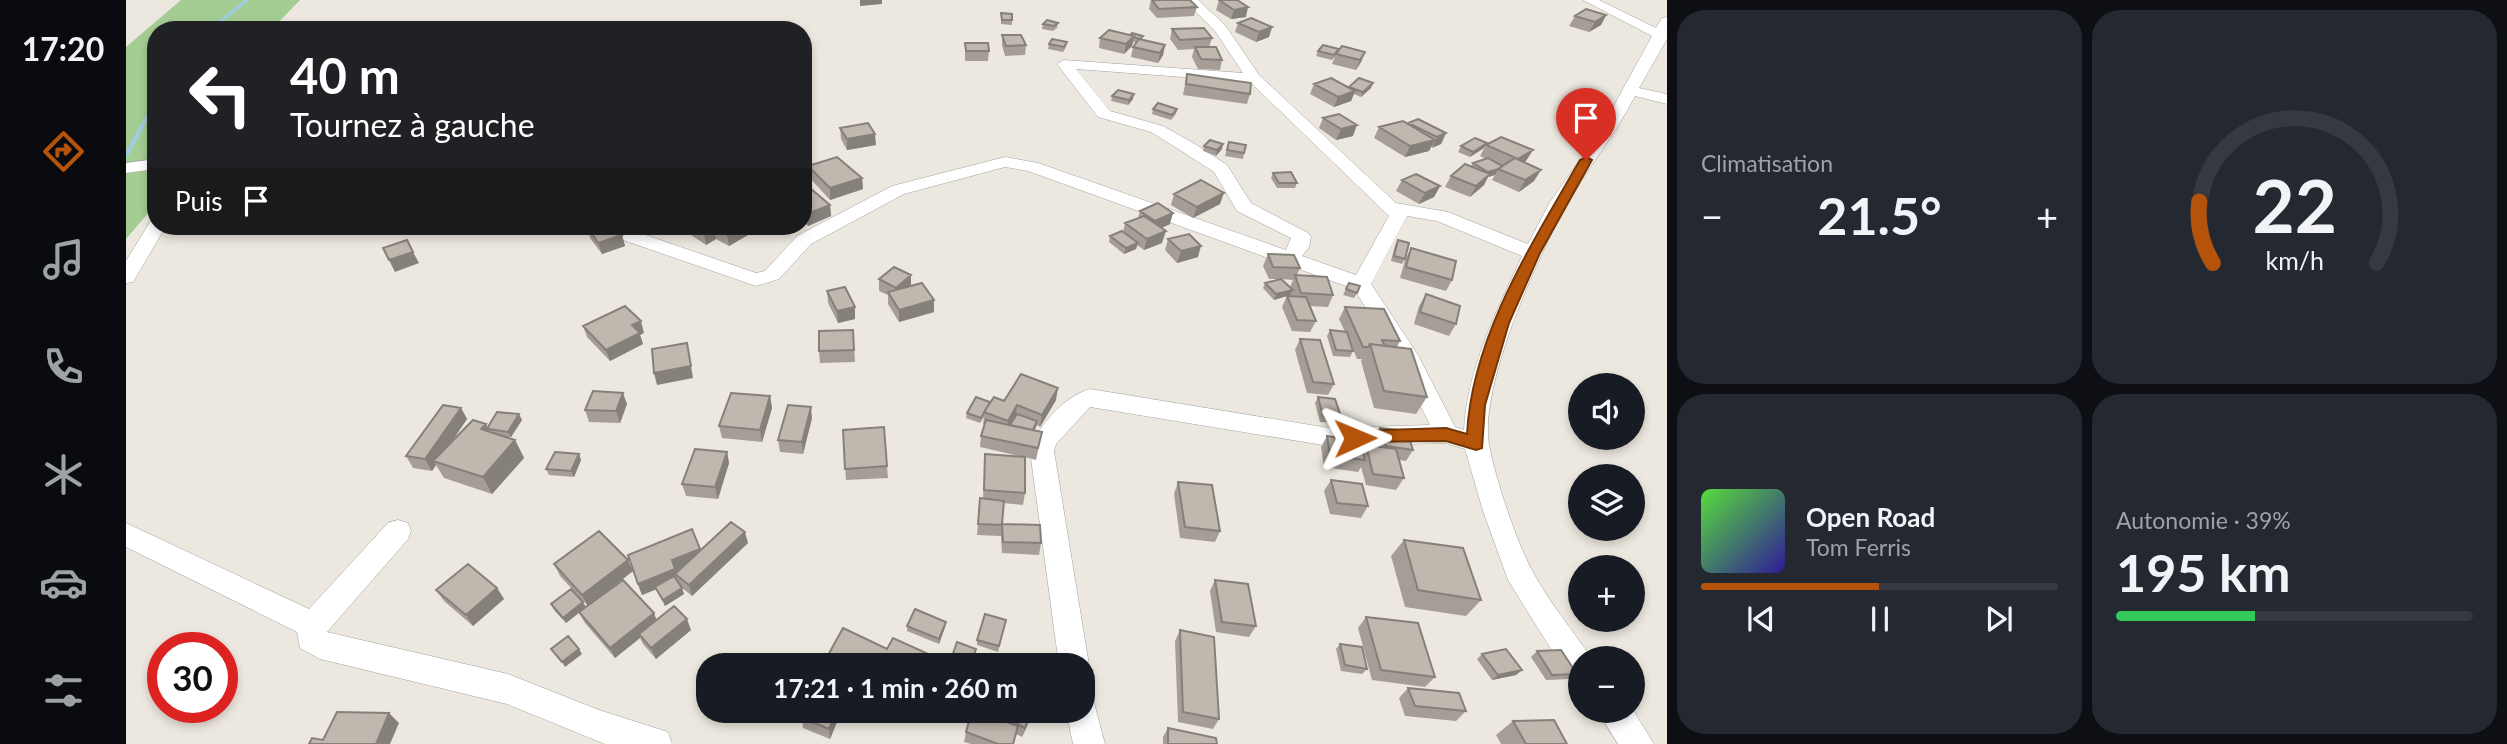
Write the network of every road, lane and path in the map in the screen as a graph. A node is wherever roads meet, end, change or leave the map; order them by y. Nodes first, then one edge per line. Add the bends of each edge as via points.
1 (1190, 0) edge
2 (1588, 0) edge
3 (1664, 30) edge
4 (1254, 78) junction
5 (1629, 90) junction
6 (1667, 99) edge
7 (147, 165) edge
8 (126, 167) edge
9 (1394, 208) junction
10 (151, 235) edge
11 (630, 236) dead end
12 (1533, 253) junction
13 (1288, 260) junction
14 (126, 277) edge
15 (1361, 284) junction
16 (1446, 434) junction
17 (1476, 443) junction
18 (398, 531) dead end
19 (126, 534) edge
20 (313, 625) junction
21 (1568, 650) edge
22 (1072, 653) edge
23 (1085, 723) edge
24 (1623, 723) edge
25 (656, 744) edge
26 (1089, 744) edge
27 (1638, 744) edge

1 - 4 street via 1220,28
2 - 3 street
3 - 5 street
4 - 9 street
4 - 13 street via 1064,65 1104,114 1151,127 1189,148 1222,169 1244,208 1297,233 1299,247
5 - 6 street
5 - 12 street
7 - 8 street
9 - 12 street via 1441,216
9 - 15 street via 1398,220
10 - 14 street
11 - 13 street via 764,279 804,240 881,198 1005,162 1032,167
12 - 17 street via 1502,323 1477,405
13 - 15 street
15 - 16 street via 1407,355
16 - 17 street
16 - 22 street via 1329,438 1082,400 1045,440 1042,450
17 - 21 street via 1522,580
18 - 20 street
19 - 20 street
20 - 25 street via 311,638 320,645 508,690
23 - 26 street
24 - 27 street

